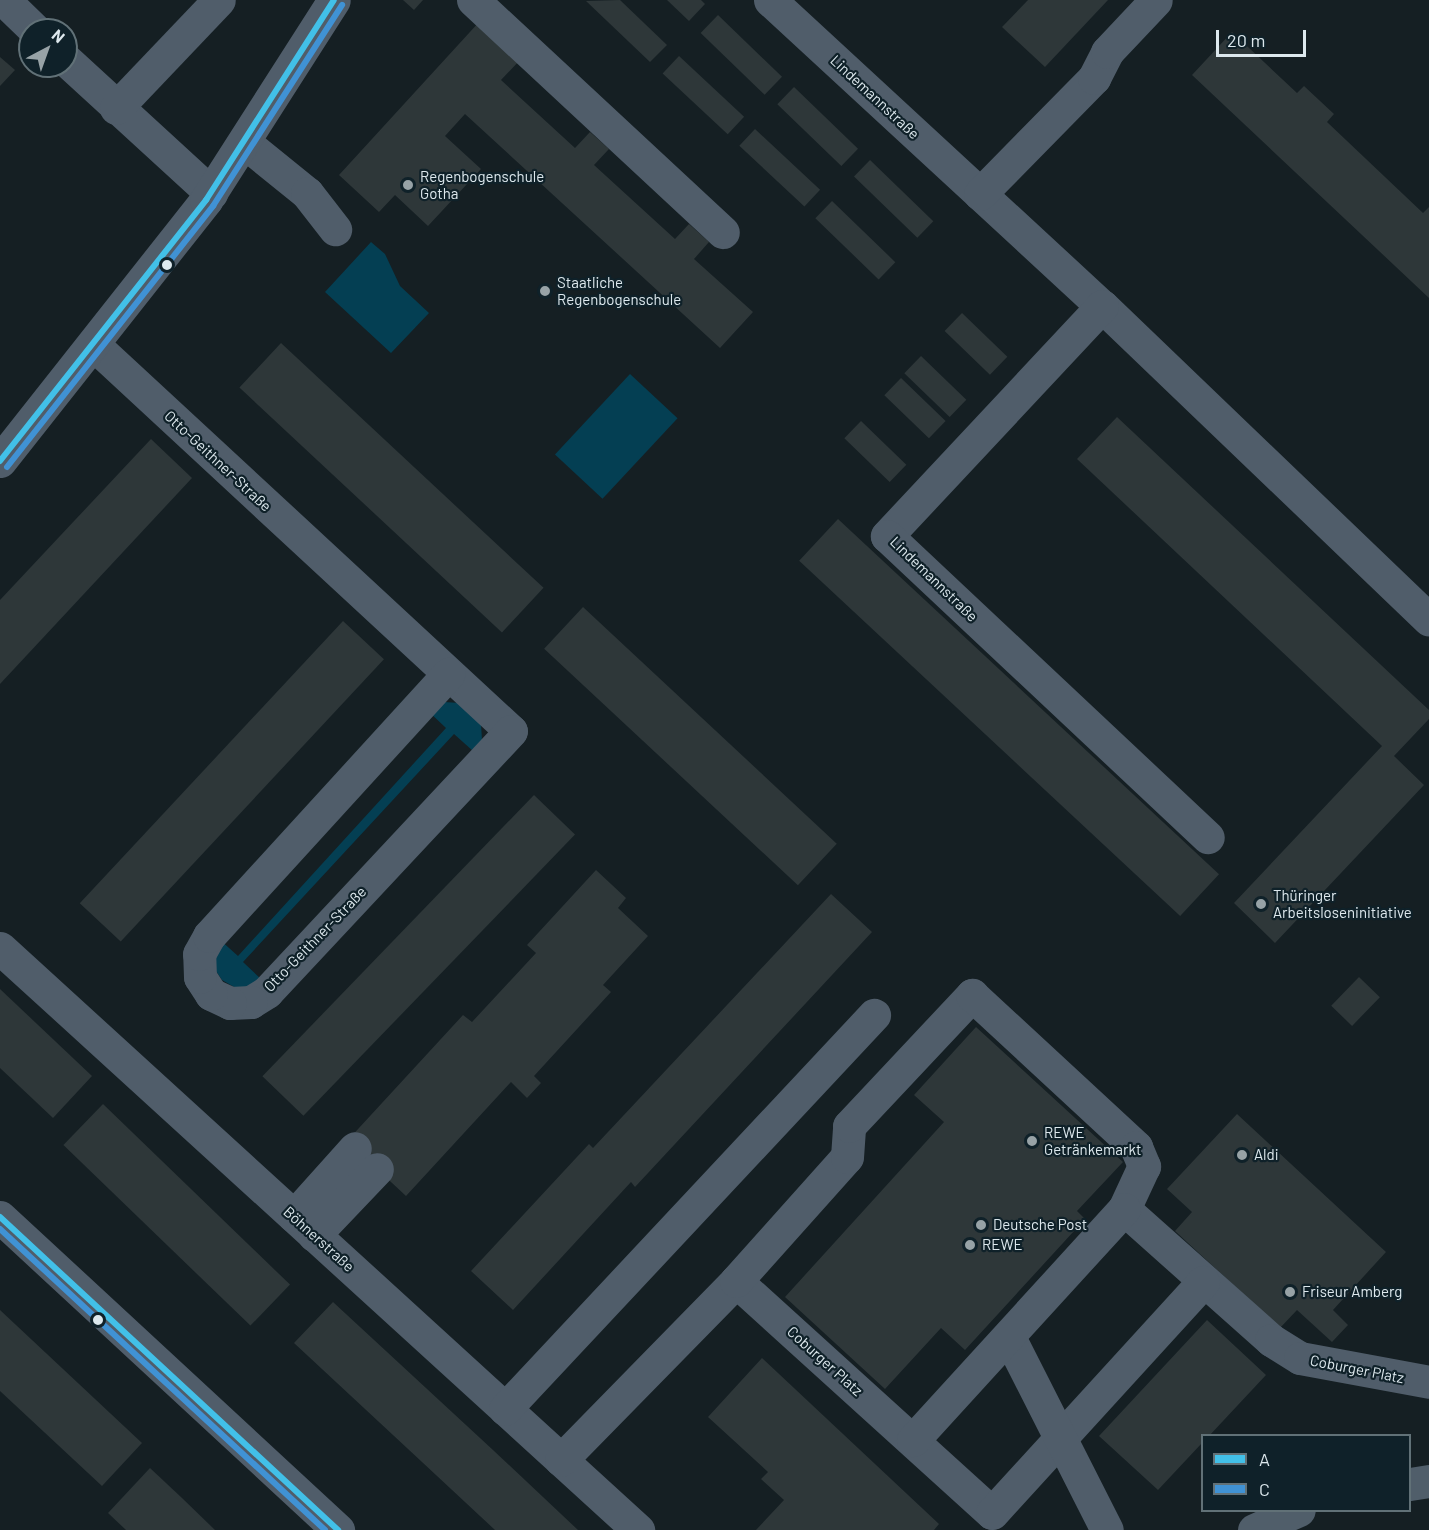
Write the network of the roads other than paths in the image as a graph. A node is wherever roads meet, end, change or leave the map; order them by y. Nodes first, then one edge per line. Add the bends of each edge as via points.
1 (219, 0) edge
2 (333, 0) edge
3 (473, 0) edge
4 (770, 0) edge
5 (1156, 0) edge
6 (6, 2) dead end
7 (23, 18) edge
8 (78, 72) edge
9 (116, 108) junction
10 (244, 142) junction
11 (211, 193) junction
12 (980, 194) junction
13 (335, 229) dead end
14 (723, 232) dead end
15 (1102, 306) junction
16 (94, 345) junction
17 (0, 461) edge
18 (1429, 620) edge
19 (448, 674) junction
20 (1208, 837) dead end
21 (0, 948) edge
22 (874, 1015) dead end
23 (366, 1159) dead end
24 (1124, 1209) junction
25 (0, 1217) edge
26 (304, 1225) junction
27 (736, 1281) junction
28 (1203, 1282) junction
29 (1009, 1337) junction
30 (1429, 1382) edge
31 (506, 1409) junction
32 (1063, 1437) junction
33 (913, 1440) junction
34 (561, 1460) junction
35 (1429, 1481) edge
36 (1411, 1484) edge
37 (1294, 1512) edge
38 (338, 1530) edge
39 (638, 1530) edge
40 (1107, 1530) edge
41 (1254, 1530) edge

1 - 9 street
2 - 10 street
3 - 14 street
4 - 12 street, Lindemannstraße
5 - 12 street via 1107,52 1094,78
6 - 7 street
8 - 9 street
9 - 11 street
10 - 11 street
10 - 13 street via 307,193
11 - 16 street
12 - 15 street, Lindemannstraße
15 - 18 street, Lindemannstraße
15 - 20 street, Lindemannstraße via 887,536
16 - 17 street
16 - 19 street, Otto-Geithner-Straße
19 - 19 street, Otto-Geithner-Straße via 511,731 267,992 250,1002 230,1003 211,994 200,977 199,954 209,936
21 - 26 street, Böhnerstraße
22 - 31 street
23 - 26 street
24 - 27 street via 1144,1166 1136,1147 972,995 849,1126 847,1157
24 - 28 street, Coburger Platz
24 - 29 street
25 - 38 street
26 - 31 street, Böhnerstraße
27 - 33 street, Coburger Platz
27 - 34 street
28 - 30 street, Coburger Platz via 1271,1340 1300,1358
28 - 32 street, Coburger Platz
29 - 32 street
29 - 33 street
31 - 34 street, Böhnerstraße
32 - 33 street, Coburger Platz via 992,1513
32 - 40 street
34 - 39 street, Böhnerstraße
35 - 36 main road
37 - 41 main road

